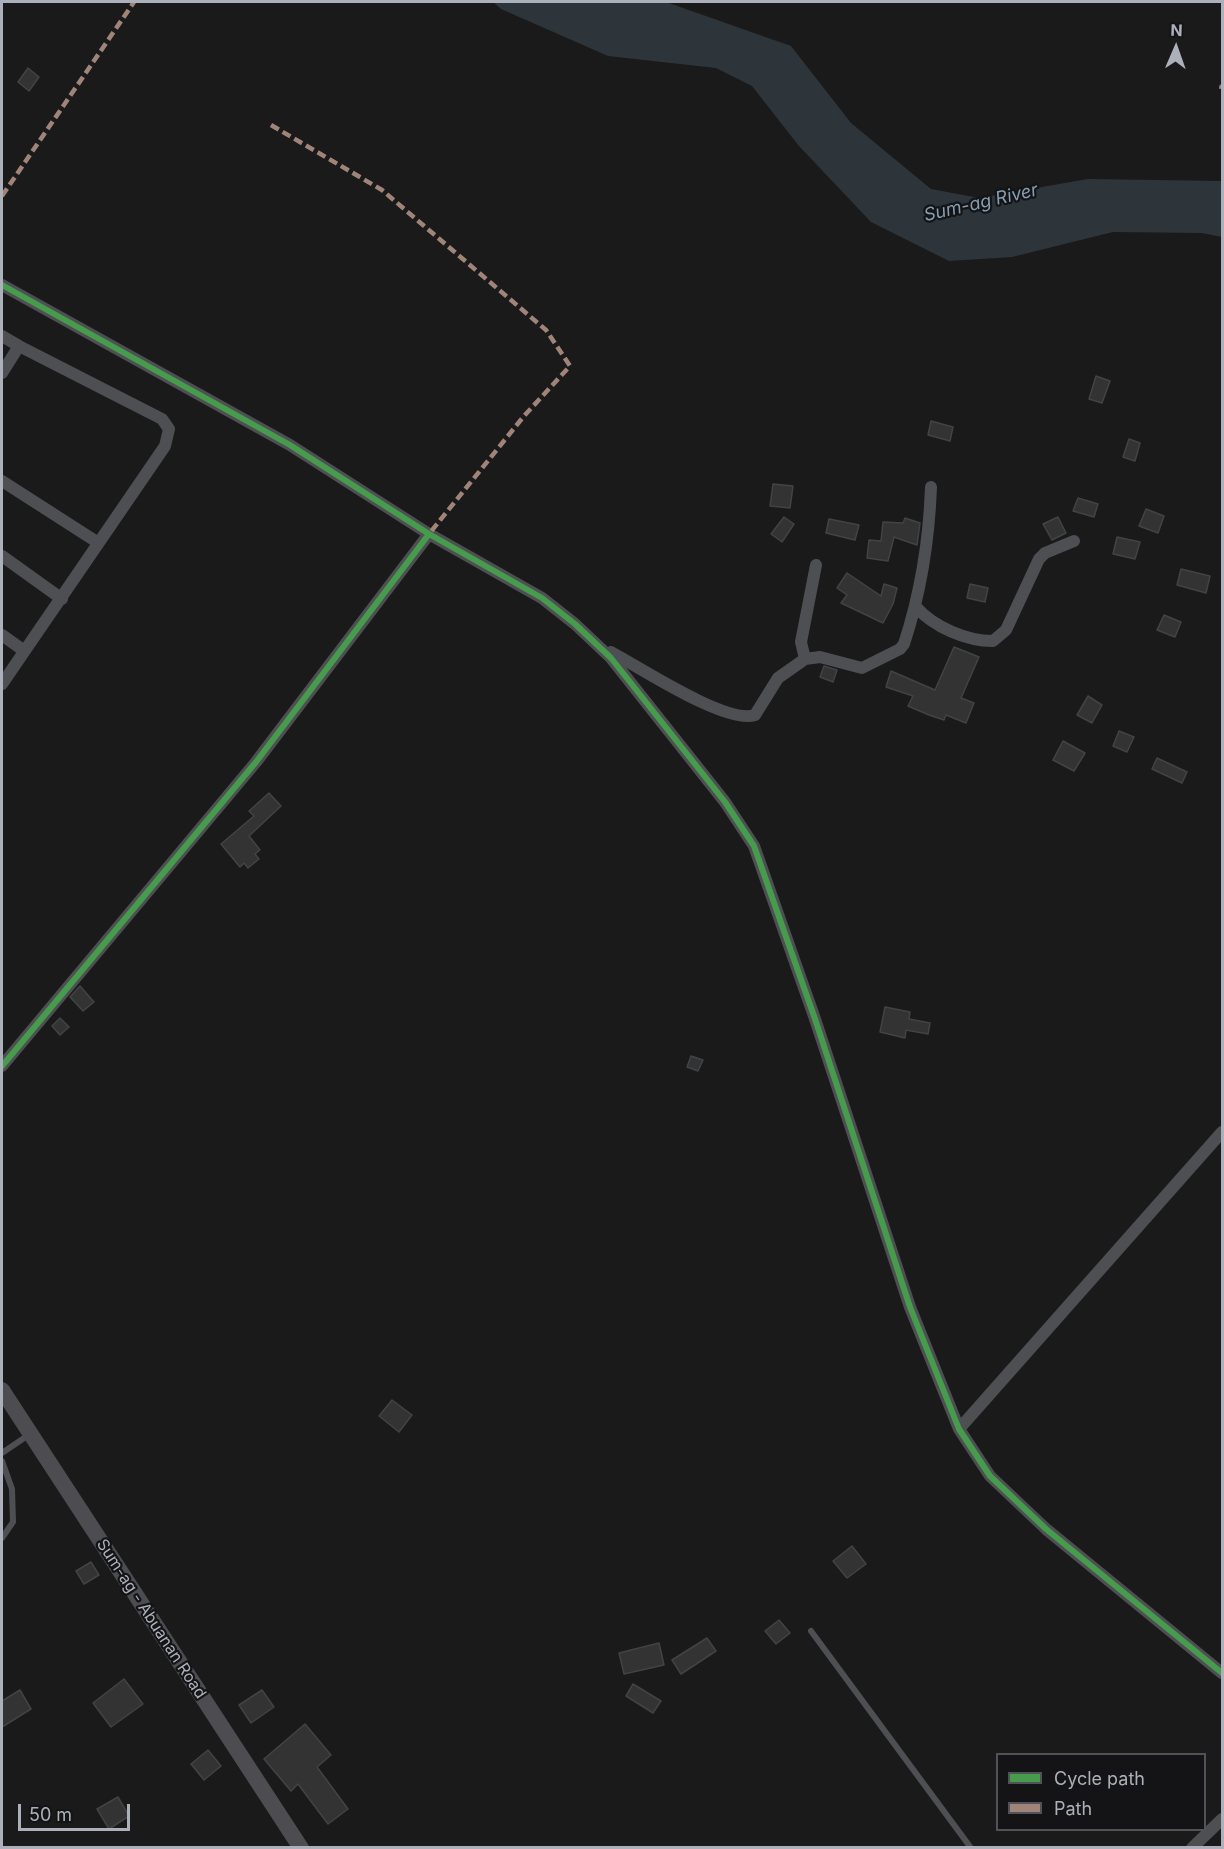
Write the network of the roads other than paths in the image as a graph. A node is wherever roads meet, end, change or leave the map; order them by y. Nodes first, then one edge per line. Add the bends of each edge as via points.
1 (2, 285) edge
2 (2, 336) edge
3 (20, 346) junction
4 (2, 373) edge
5 (2, 481) edge
6 (931, 487) dead end
7 (429, 534) junction
8 (97, 542) junction
9 (1074, 542) dead end
10 (2, 556) edge
11 (816, 565) dead end
12 (62, 598) junction
13 (916, 607) junction
14 (2, 635) edge
15 (599, 647) junction
16 (23, 650) junction
17 (805, 659) junction
18 (2, 684) edge
19 (2, 1066) edge
20 (1222, 1132) edge
21 (2, 1390) edge
22 (959, 1429) junction
23 (30, 1434) junction
24 (2, 1453) edge
25 (2, 1461) edge
26 (2, 1538) edge
27 (811, 1631) dead end
28 (1222, 1673) edge
29 (1222, 1821) edge
30 (301, 1848) edge
31 (971, 1848) edge
32 (1192, 1848) edge

1 - 7 street via 290,445
2 - 3 street
3 - 4 street
3 - 8 street via 162,419 169,429 165,446
5 - 8 street
6 - 13 street via 929,543
7 - 15 street via 542,598
7 - 19 street via 256,762
8 - 12 street
9 - 13 street via 1050,550 1039,559 1006,630 993,641 956,633 923,616
10 - 12 street
11 - 17 street via 801,642
12 - 16 street
13 - 17 street via 904,644 870,665 857,668 820,657
14 - 16 street
15 - 17 street via 679,691 743,717 755,715 778,678
15 - 22 street via 616,663 725,802 754,846 910,1307
16 - 18 street
20 - 22 street
21 - 23 main road, Sum-ag - Abuanan Road
22 - 28 street via 990,1476 1030,1514
23 - 24 lane
23 - 30 main road, Sum-ag - Abuanan Road
25 - 26 lane via 12,1489 13,1522
27 - 31 lane
29 - 32 street

